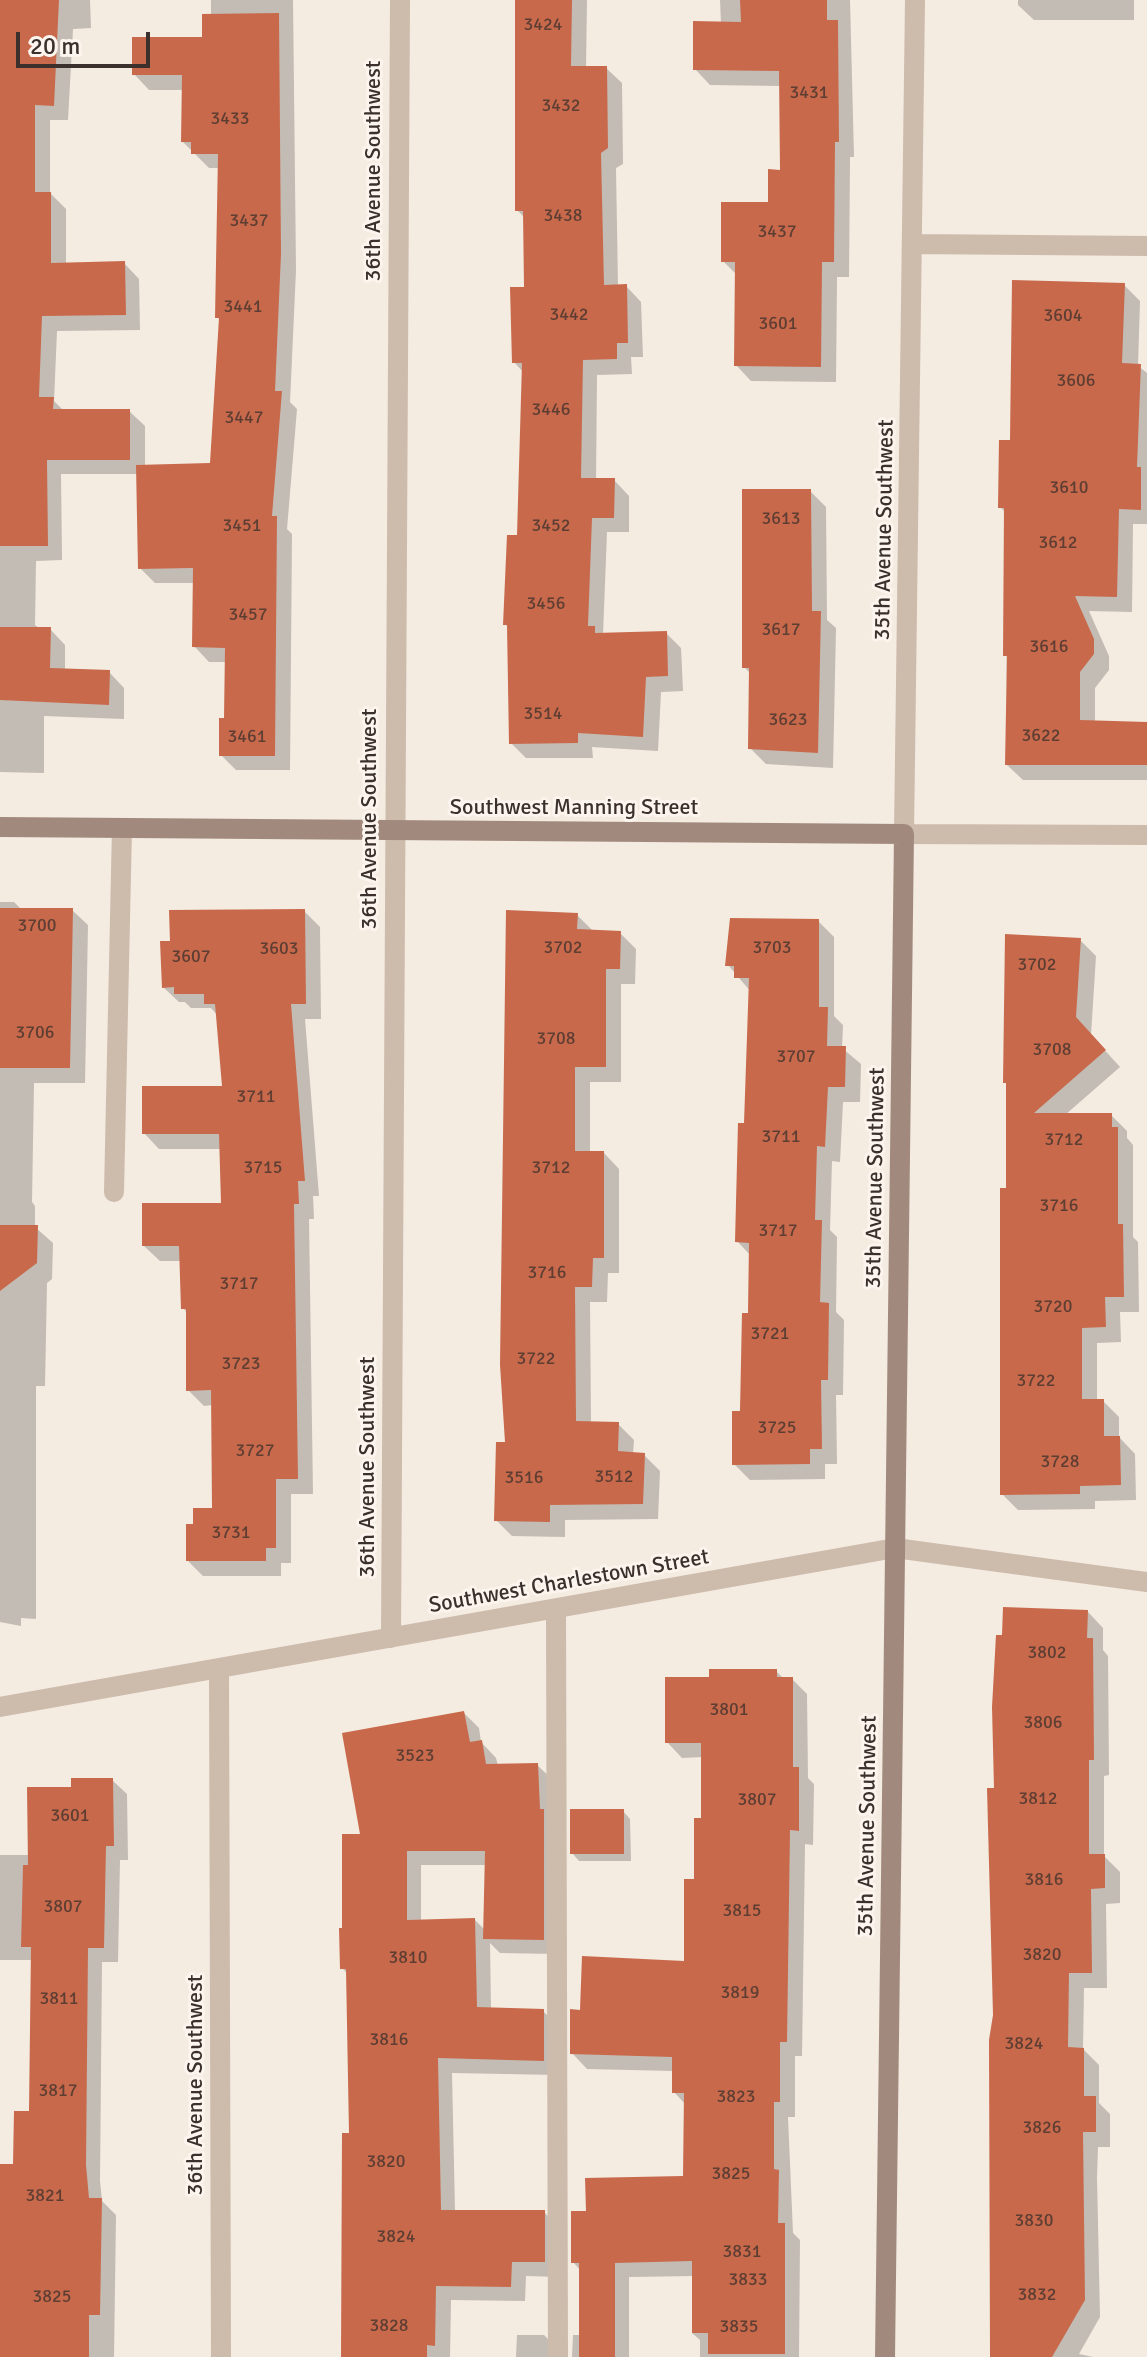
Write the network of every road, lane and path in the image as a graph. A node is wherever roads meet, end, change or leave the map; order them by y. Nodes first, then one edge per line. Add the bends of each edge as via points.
1 (400, 0) edge
2 (915, 0) edge
3 (913, 244) junction
4 (1147, 246) edge
5 (0, 827) edge
6 (122, 828) junction
7 (394, 832) junction
8 (904, 834) junction
9 (1147, 835) edge
10 (114, 1192) dead end
11 (895, 1548) junction
12 (1147, 1582) edge
13 (556, 1609) junction
14 (391, 1638) junction
15 (219, 1668) junction
16 (0, 1707) edge
17 (221, 2357) edge
18 (558, 2357) edge
19 (885, 2357) edge

1 - 7 street, 36th Avenue Southwest
2 - 3 street, 35th Avenue Southwest
3 - 4 street
3 - 8 street, 35th Avenue Southwest
5 - 6 street, Southwest Manning Street
6 - 7 street, Southwest Manning Street
6 - 10 street
7 - 8 street, Southwest Manning Street
7 - 14 street, 36th Avenue Southwest
8 - 9 street, Southwest Manning Street
8 - 11 street, 35th Avenue Southwest
11 - 12 street, Southwest Charlestown Street
11 - 13 street, Southwest Charlestown Street
11 - 19 street, 35th Avenue Southwest
13 - 14 street, Southwest Charlestown Street
13 - 18 street
14 - 15 street, Southwest Charlestown Street
15 - 16 street, Southwest Charlestown Street
15 - 17 street, 36th Avenue Southwest

